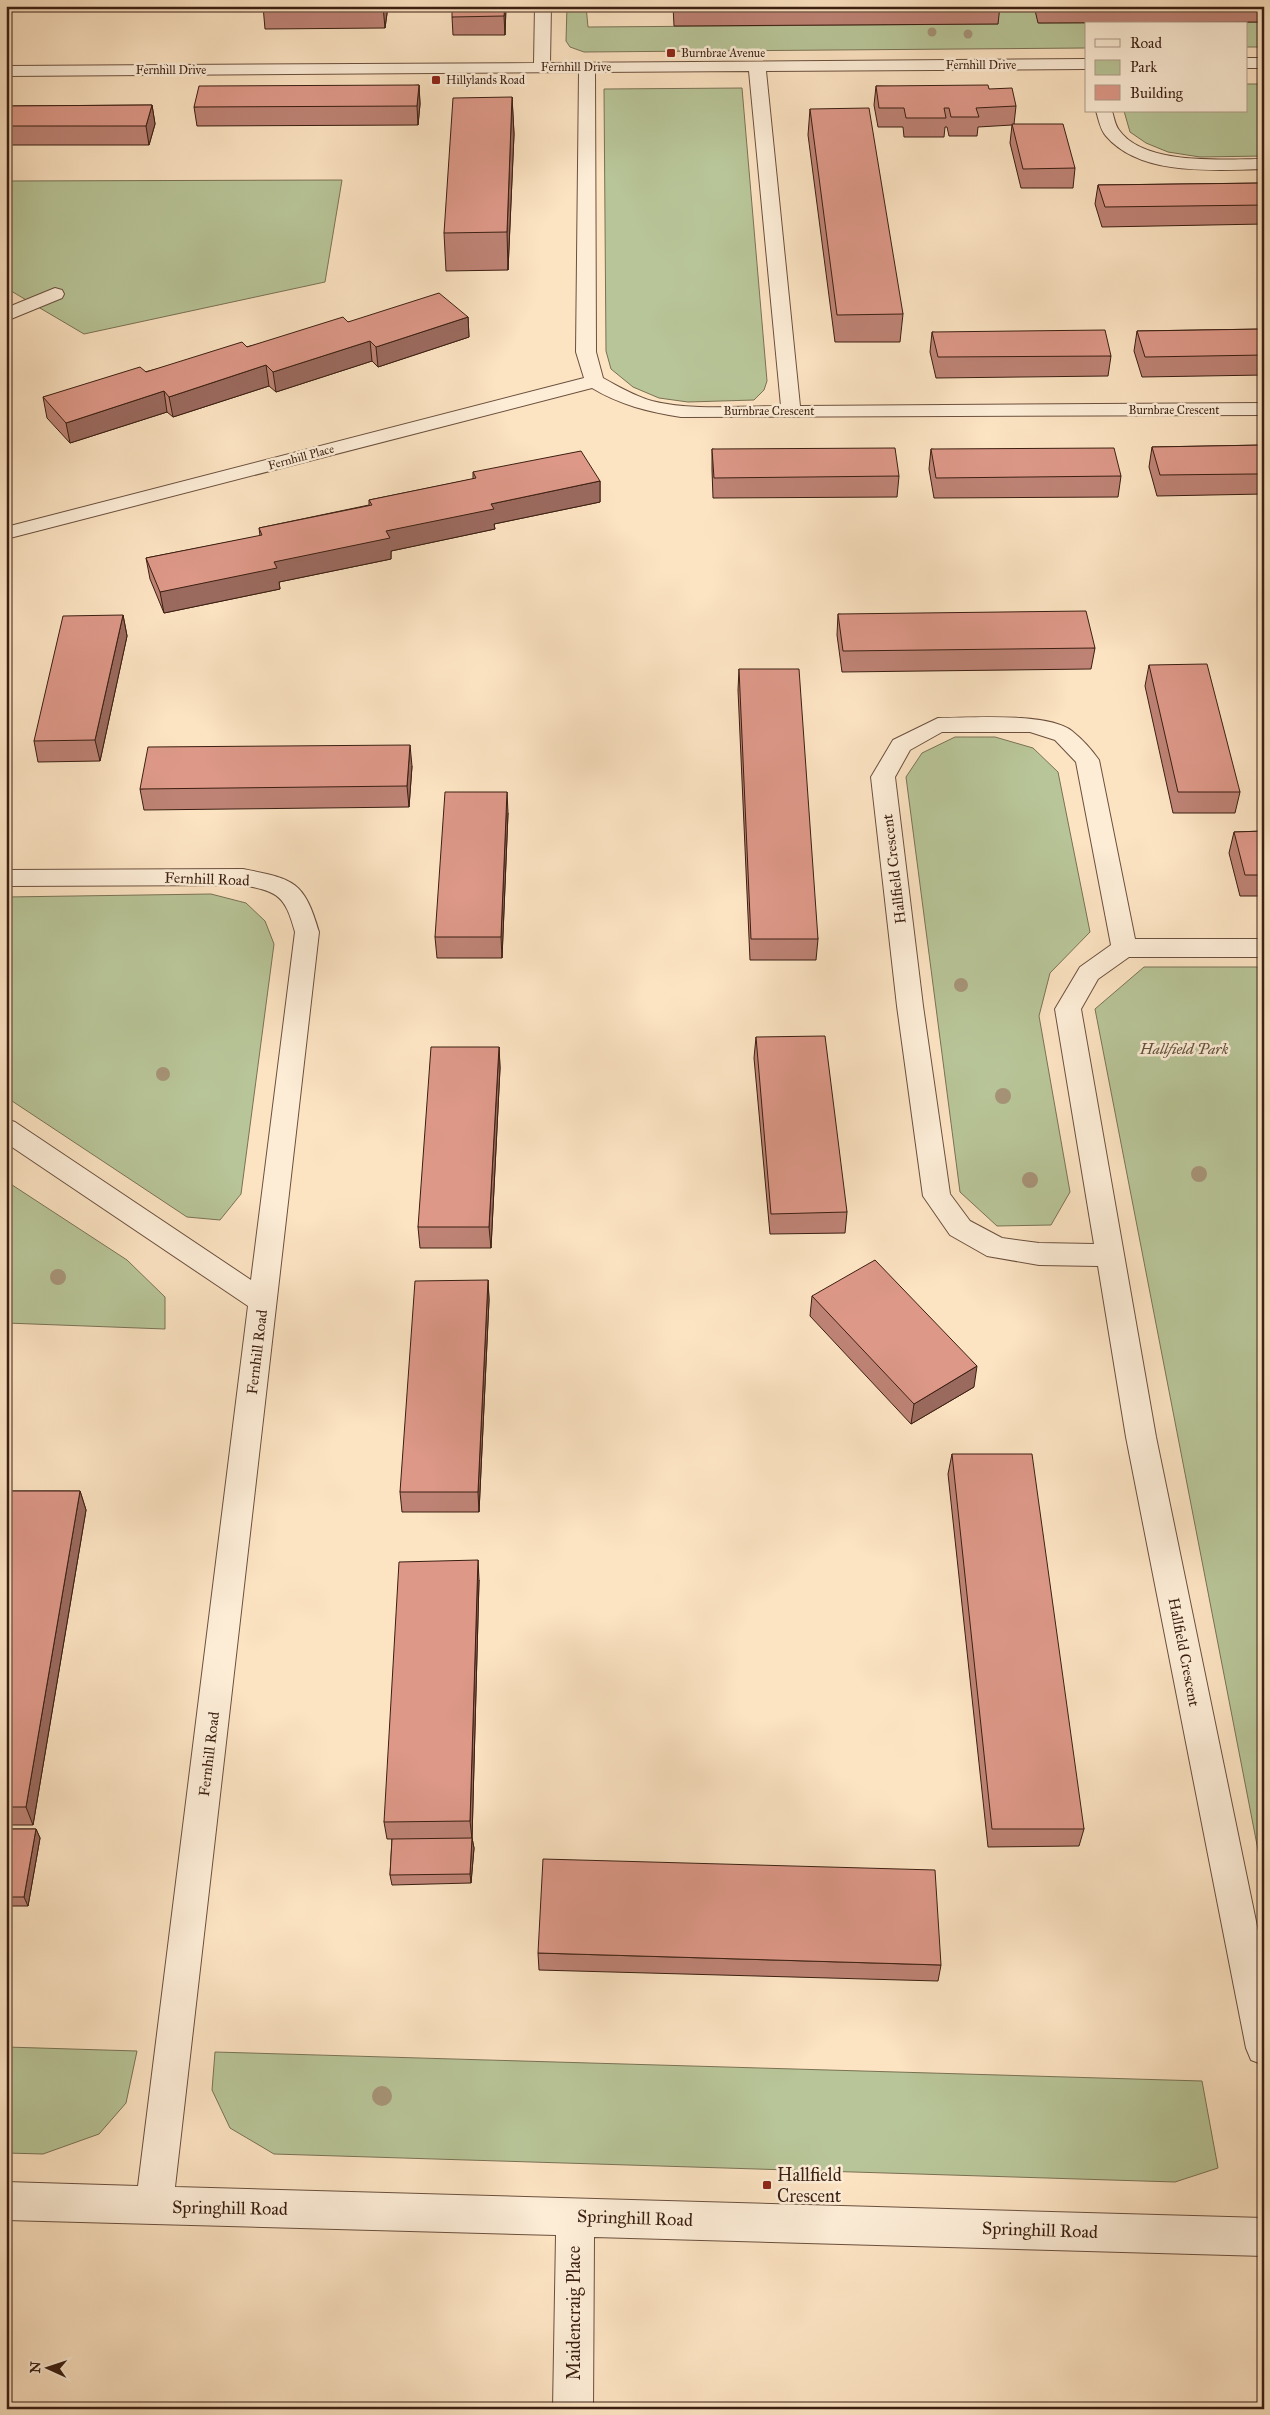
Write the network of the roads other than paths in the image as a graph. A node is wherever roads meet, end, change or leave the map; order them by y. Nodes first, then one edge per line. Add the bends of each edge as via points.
1 (543, 6) edge
2 (1248, 63) edge
3 (1264, 63) edge
4 (1085, 64) edge
5 (758, 66) junction
6 (542, 67) junction
7 (587, 67) junction
8 (6, 71) edge
9 (1104, 112) edge
10 (1264, 164) edge
11 (55, 294) dead end
12 (6, 315) edge
13 (595, 380) junction
14 (1264, 409) edge
15 (791, 412) junction
16 (6, 533) edge
17 (6, 878) edge
18 (1124, 948) junction
19 (1264, 948) edge
20 (6, 1130) edge
21 (1110, 1255) junction
22 (263, 1302) junction
23 (1264, 2048) edge
24 (6, 2201) edge
25 (154, 2206) junction
26 (575, 2217) junction
27 (1264, 2237) edge
28 (573, 2409) edge

1 - 6 street
2 - 3 street
4 - 5 street, Fernhill Drive
5 - 7 street, Fernhill Drive
5 - 15 street
6 - 7 street, Fernhill Drive
6 - 8 street, Fernhill Drive
7 - 13 street via 586,352
9 - 10 street via 1111,132 1130,148 1163,160
11 - 12 street
13 - 15 street, Burnbrae Crescent via 618,395 649,406 681,411
13 - 16 street, Fernhill Place
14 - 15 street, Burnbrae Crescent
17 - 22 street, Fernhill Road via 243,877 278,884 298,904 307,932
18 - 19 street
18 - 21 street, Hallfield Crescent via 1089,973 1068,1009
18 - 21 street, Hallfield Crescent via 1088,760 1063,735 1032,725 938,725 901,745 883,776 937,1196 960,1228 997,1248 1039,1254
20 - 22 street, Fernhill Road
21 - 23 street, Hallfield Crescent via 1143,1447
22 - 25 street, Fernhill Road
24 - 25 street, Springhill Road
25 - 26 street, Springhill Road
26 - 27 street, Springhill Road
26 - 28 street, Maidencraig Place

